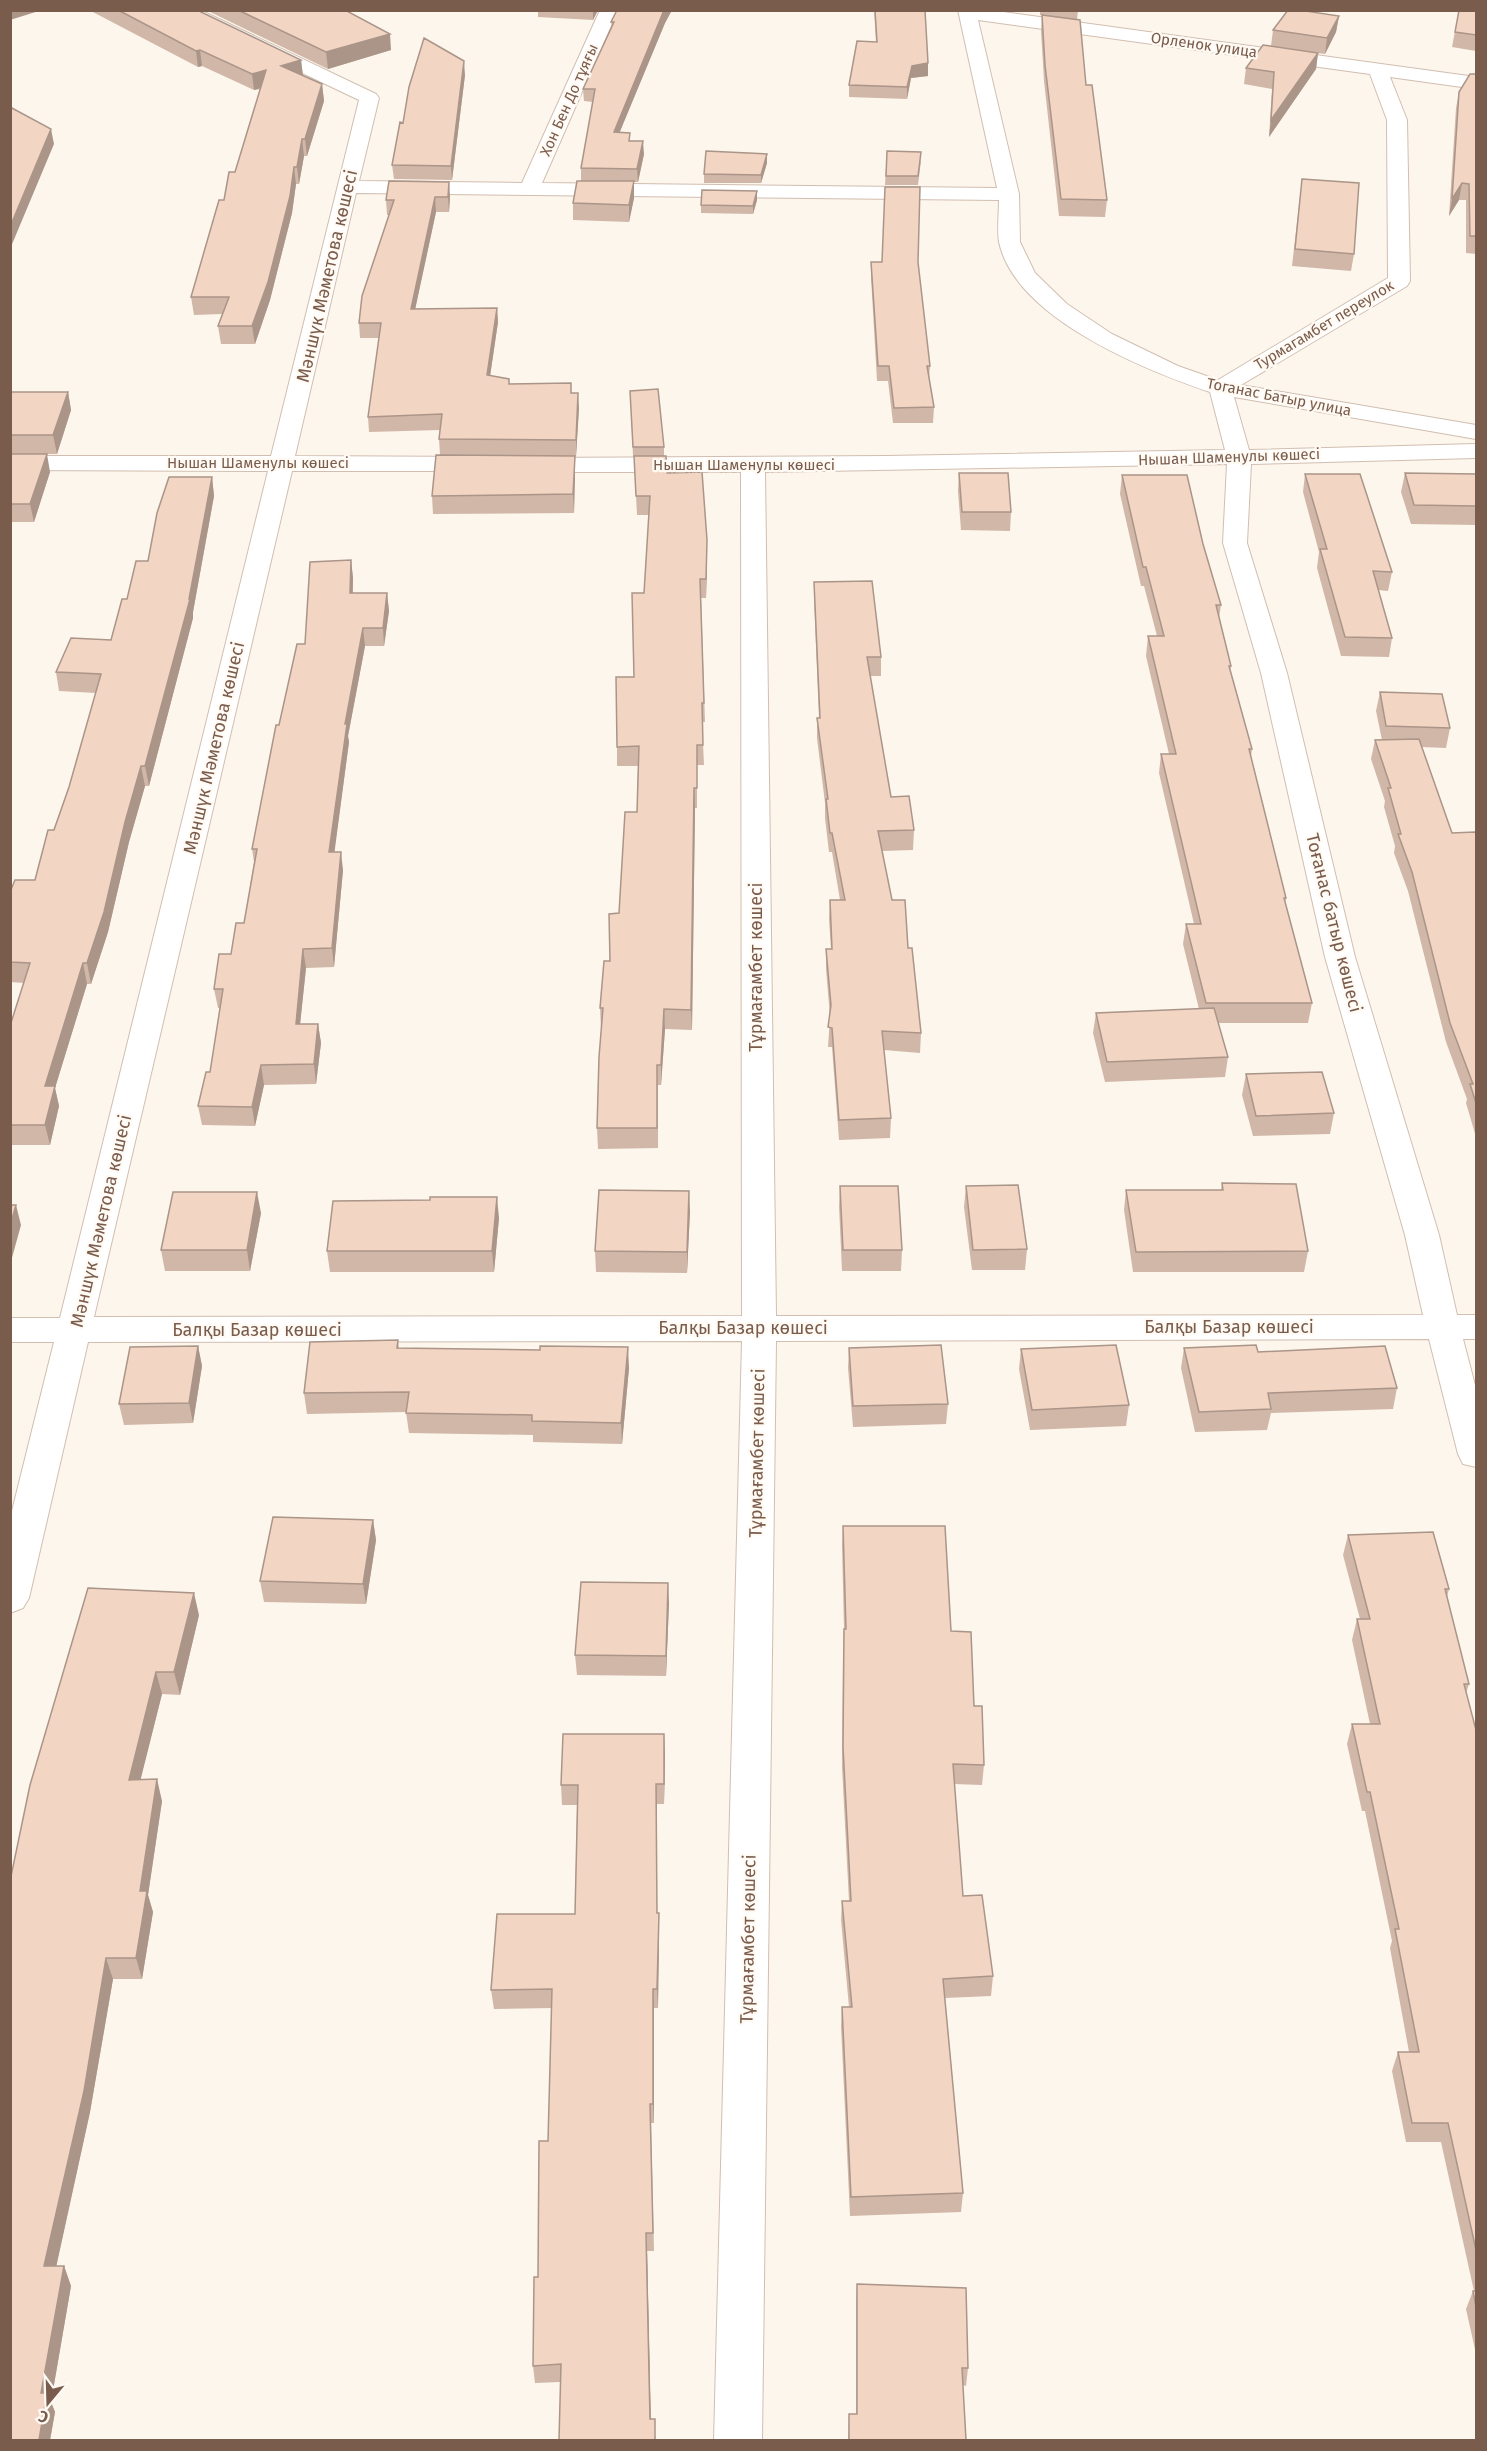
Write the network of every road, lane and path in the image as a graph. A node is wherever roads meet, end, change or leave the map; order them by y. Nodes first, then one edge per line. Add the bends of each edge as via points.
1 (184, 10) edge
2 (609, 10) edge
3 (967, 12) edge
4 (1378, 69) junction
5 (1476, 83) edge
6 (348, 187) junction
7 (529, 189) junction
8 (1009, 194) junction
9 (1220, 388) junction
10 (1476, 432) edge
11 (1476, 451) edge
12 (1239, 457) junction
13 (282, 463) junction
14 (10, 464) edge
15 (753, 466) junction
16 (759, 1327) junction
17 (1443, 1327) junction
18 (1476, 1327) edge
19 (10, 1330) edge
20 (74, 1331) junction
21 (1476, 1454) edge
22 (10, 1598) edge
23 (738, 2440) edge

1 - 6 street, Мәншүк Мәметова көшесі via 369,98
2 - 7 street, Хон Бен До тұяғы
3 - 4 street, Орленок улица
3 - 8 street, Тоганас Батыр улица
4 - 5 street, Орленок улица
4 - 9 street, Турмагамбет переулок via 1396,120 1400,281
6 - 7 street
6 - 13 street, Мәншүк Мәметова көшесі
7 - 8 street
8 - 9 street, Тоганас Батыр улица via 1010,242 1025,276 1059,309 1104,339 1170,371
9 - 10 street, Тоганас Батыр улица
9 - 12 street, Тоғанас батыр көшесі
11 - 12 street, Нышан Шаменулы көшесі
12 - 15 street, Нышан Шаменулы көшесі
12 - 17 street, Тоғанас батыр көшесі via 1235,543 1274,673 1340,957 1422,1235
13 - 14 street, Нышан Шаменулы көшесі
13 - 15 street, Нышан Шаменулы көшесі
13 - 20 street, Мәншүк Мәметова көшесі
15 - 16 street, Тұрмағамбет көшесі
16 - 17 street, Балқы Базар көшесі
16 - 20 street, Балқы Базар көшесі
16 - 23 street, Тұрмағамбет көшесі
17 - 18 street, Балқы Базар көшесі
17 - 21 street, Тоғанас батыр көшесі
19 - 20 street, Балқы Базар көшесі
20 - 22 street, Мәншүк Мәметова көшесі

